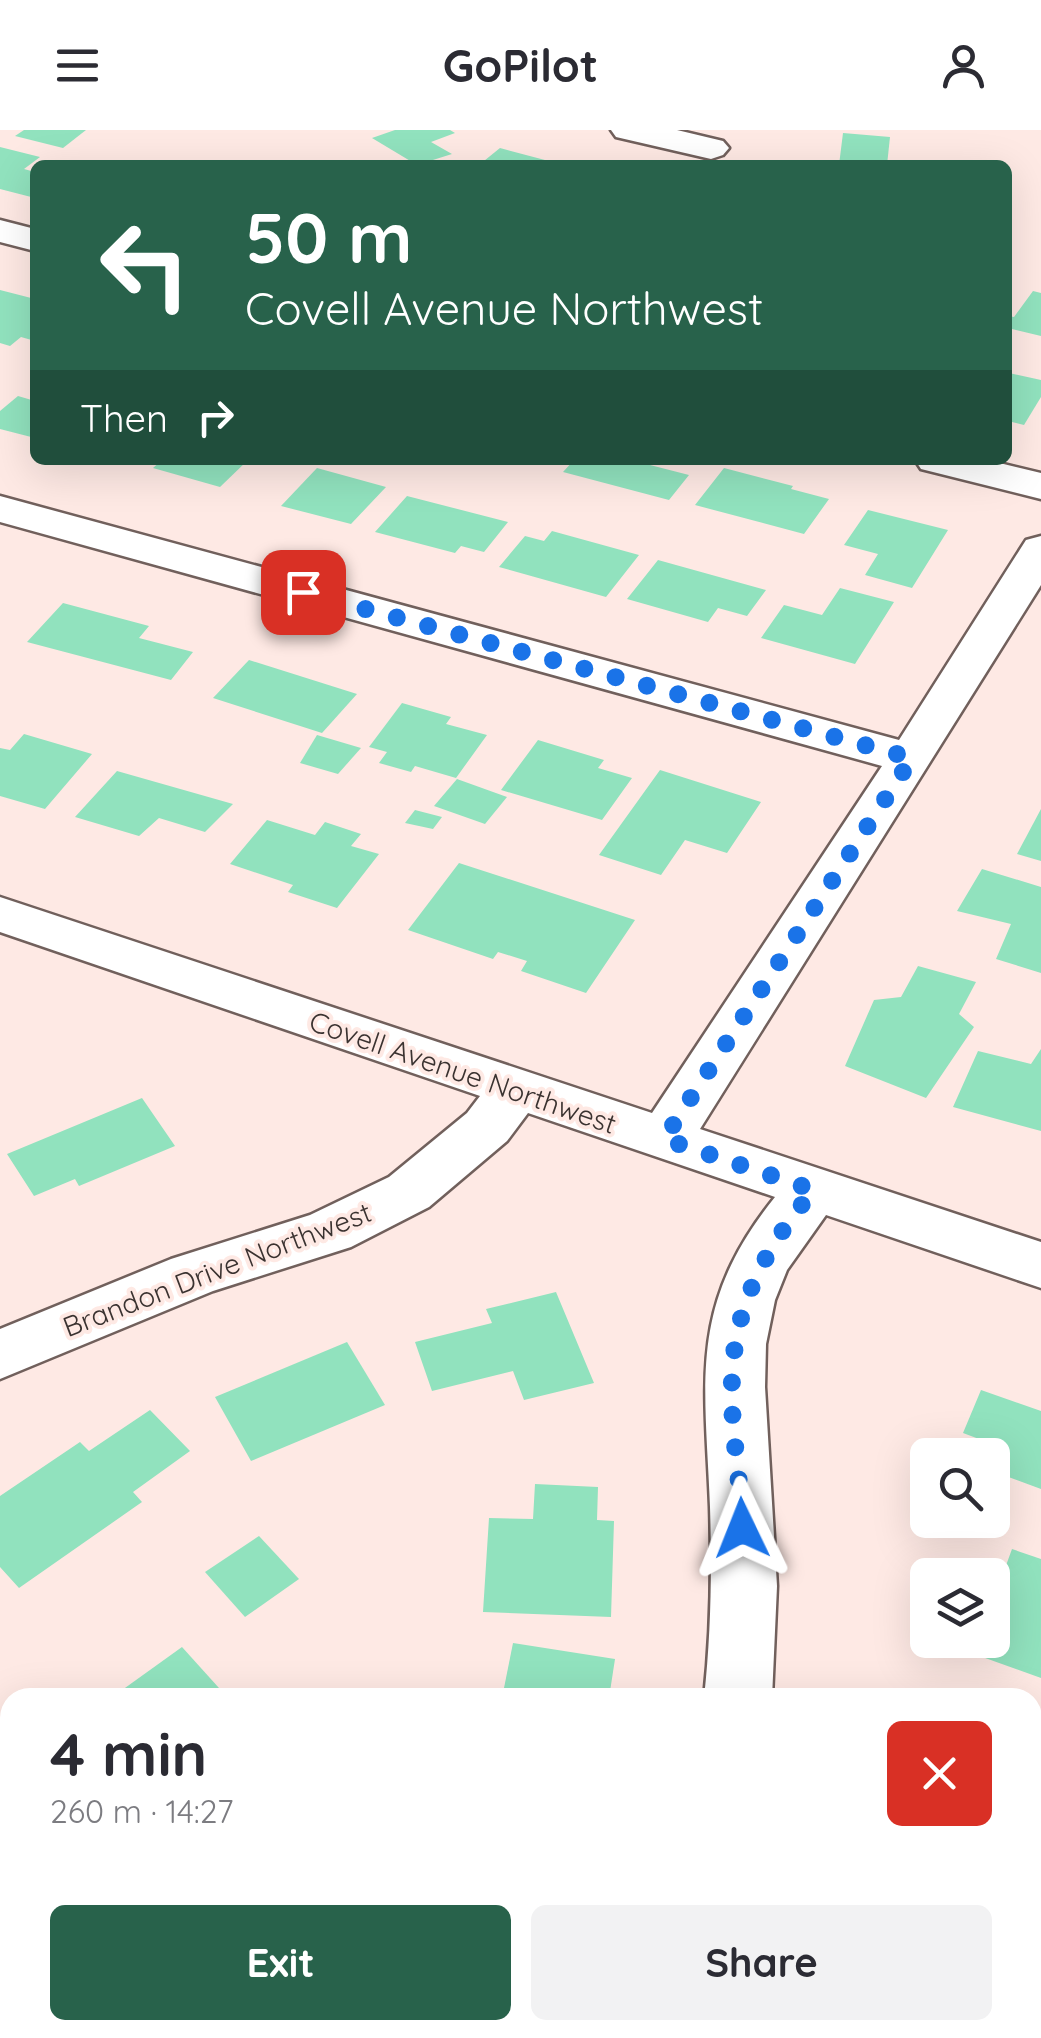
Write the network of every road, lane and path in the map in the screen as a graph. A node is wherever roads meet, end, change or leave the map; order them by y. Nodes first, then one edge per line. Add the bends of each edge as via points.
1 (628, 130) edge
2 (711, 148) dead end
3 (0, 232) edge
4 (30, 239) edge
5 (956, 465) edge
6 (1041, 486) edge
7 (0, 509) edge
8 (1041, 549) edge
9 (912, 758) junction
10 (0, 914) edge
11 (514, 1090) junction
12 (664, 1139) junction
13 (814, 1190) junction
14 (1041, 1265) edge
15 (0, 1355) edge
16 (739, 1688) edge

1 - 2 street
3 - 4 street
5 - 6 street
7 - 9 street
8 - 9 street
9 - 12 street
10 - 11 street, Covell Avenue Northwest
11 - 12 street, Covell Avenue Northwest
11 - 15 street, Brandon Drive Northwest via 487,1127 409,1192 330,1231 192,1275
12 - 13 street, Covell Avenue Northwest
13 - 14 street, Covell Avenue Northwest
13 - 16 street via 761,1260 745,1302 732,1379 742,1547

